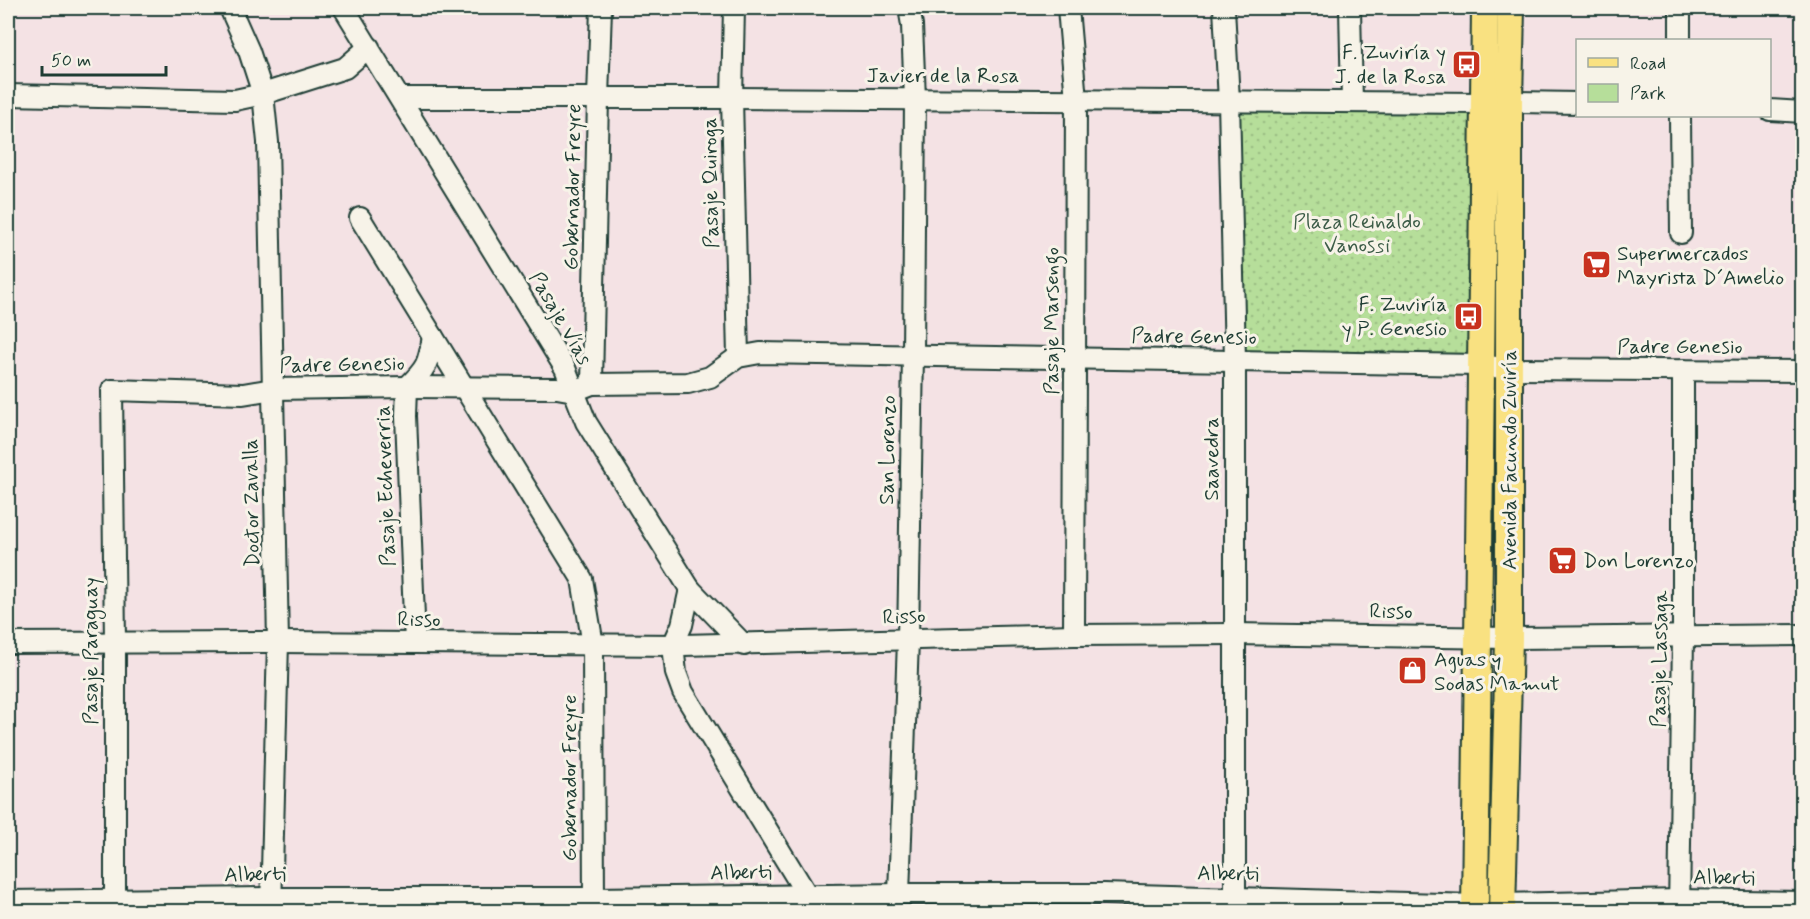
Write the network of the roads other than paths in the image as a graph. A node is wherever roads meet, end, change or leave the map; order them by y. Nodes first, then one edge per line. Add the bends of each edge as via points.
1 (230, 8) edge
2 (344, 8) edge
3 (602, 8) edge
4 (734, 8) edge
5 (909, 8) edge
6 (1068, 8) edge
7 (1224, 8) edge
8 (1350, 8) edge
9 (1485, 8) edge
10 (1511, 8) edge
11 (1680, 8) edge
12 (1680, 39) edge
13 (369, 47) junction
14 (263, 94) junction
15 (8, 95) edge
16 (401, 98) junction
17 (598, 98) junction
18 (732, 98) junction
19 (915, 99) junction
20 (1076, 100) junction
21 (1229, 101) junction
22 (1352, 102) junction
23 (1496, 103) junction
24 (1576, 103) edge
25 (1771, 110) edge
26 (1803, 112) edge
27 (1680, 117) edge
28 (360, 218) dead end
29 (1681, 234) dead end
30 (433, 337) junction
31 (913, 355) junction
32 (738, 357) junction
33 (1075, 357) junction
34 (1235, 360) junction
35 (1480, 364) junction
36 (1510, 369) junction
37 (1683, 370) junction
38 (1803, 371) edge
39 (407, 387) junction
40 (464, 387) junction
41 (583, 388) junction
42 (273, 389) junction
43 (112, 390) joint
44 (690, 589) junction
45 (1074, 634) junction
46 (1236, 634) junction
47 (1803, 635) edge
48 (1479, 636) junction
49 (1683, 637) junction
50 (1509, 638) junction
51 (908, 640) junction
52 (115, 642) junction
53 (278, 642) junction
54 (8, 643) edge
55 (415, 643) junction
56 (593, 645) junction
57 (673, 645) junction
58 (744, 645) junction
59 (857, 894) junction
60 (899, 894) junction
61 (807, 895) junction
62 (8, 901) edge
63 (1803, 902) edge
64 (1104, 903) edge
65 (1235, 904) edge
66 (271, 905) edge
67 (594, 905) edge
68 (115, 906) edge
69 (1679, 906) edge
70 (1475, 908) edge
71 (1502, 908) edge
72 (867, 912) edge

1 - 14 street
2 - 13 street, Pasaje Vías
3 - 17 street, Gobernador Freyre
4 - 18 street, Pasaje Quiroga
5 - 19 street, San Lorenzo
6 - 20 street, Pasaje Marsengo
7 - 21 street, Saavedra
8 - 22 street
9 - 23 main road, Avenida Facundo Zuviría
10 - 23 main road, Avenida Facundo Zuviría
11 - 12 street
13 - 14 street via 345,68
13 - 16 street, Pasaje Vías
14 - 15 street via 235,100
14 - 42 street, Doctor Zavalla via 268,142
16 - 17 street, Javier de la Rosa
16 - 41 street, Pasaje Vías via 565,368
17 - 18 street, Javier de la Rosa
17 - 41 street, Gobernador Freyre
18 - 19 street, Javier de la Rosa
18 - 32 street, Pasaje Quiroga
19 - 20 street, Javier de la Rosa
19 - 31 street, San Lorenzo
20 - 21 street, Javier de la Rosa
20 - 33 street, Pasaje Marsengo
21 - 22 street, Javier de la Rosa
21 - 34 street, Saavedra
22 - 23 street, Javier de la Rosa
23 - 24 street, Javier de la Rosa
23 - 35 main road, Avenida Facundo Zuviría
23 - 36 main road, Avenida Facundo Zuviría
25 - 26 street
27 - 29 street
28 - 30 street
30 - 39 street, Pasaje Echeverria via 423,372
30 - 40 street
31 - 32 street, Padre Genesio via 760,353
31 - 33 street, Padre Genesio
31 - 51 street, San Lorenzo
32 - 41 street, Padre Genesio via 710,377 688,383
33 - 34 street, Padre Genesio
33 - 45 street, Pasaje Marsengo
34 - 35 street, Padre Genesio
34 - 46 street, Saavedra
35 - 36 street, Padre Genesio
35 - 48 main road, Avenida Facundo Zuviría
36 - 37 street, Padre Genesio
36 - 50 main road, Avenida Facundo Zuviría
37 - 38 street, Padre Genesio
37 - 49 street, Pasaje Lassaga
39 - 40 street, Padre Genesio
39 - 42 street, Padre Genesio
39 - 55 street, Pasaje Echeverria
40 - 41 street, Padre Genesio
40 - 56 street via 582,579
41 - 44 street, Pasaje Vías via 586,422
42 - 43 street, Padre Genesio via 243,394
42 - 53 street, Doctor Zavalla
43 - 52 street, Pasaje Paraguay
44 - 57 street
44 - 58 street, Pasaje Vías
45 - 46 street, Risso
45 - 51 street, Risso
46 - 48 street, Risso
46 - 65 street, Saavedra
47 - 49 street, Risso
48 - 50 street, Risso
48 - 70 main road, Avenida Facundo Zuviría
49 - 50 street, Risso
49 - 69 street, Pasaje Lassaga
50 - 71 main road, Avenida Facundo Zuviría
51 - 58 street, Risso
51 - 60 street, San Lorenzo
52 - 53 street, Risso
52 - 54 street, Risso
52 - 68 street, Pasaje Paraguay
53 - 55 street, Risso
53 - 66 street, Doctor Zavalla
55 - 56 street, Risso
56 - 57 street, Risso
56 - 67 street, Gobernador Freyre
57 - 58 street, Risso
57 - 61 street via 683,692
59 - 60 street, Alberti
59 - 61 street, Alberti
59 - 72 street
60 - 64 street, Alberti
61 - 67 street, Alberti
62 - 68 street, Alberti
63 - 69 street, Alberti
64 - 65 street, Alberti
65 - 70 street, Alberti
66 - 67 street, Alberti
66 - 68 street, Alberti
69 - 71 street, Alberti

